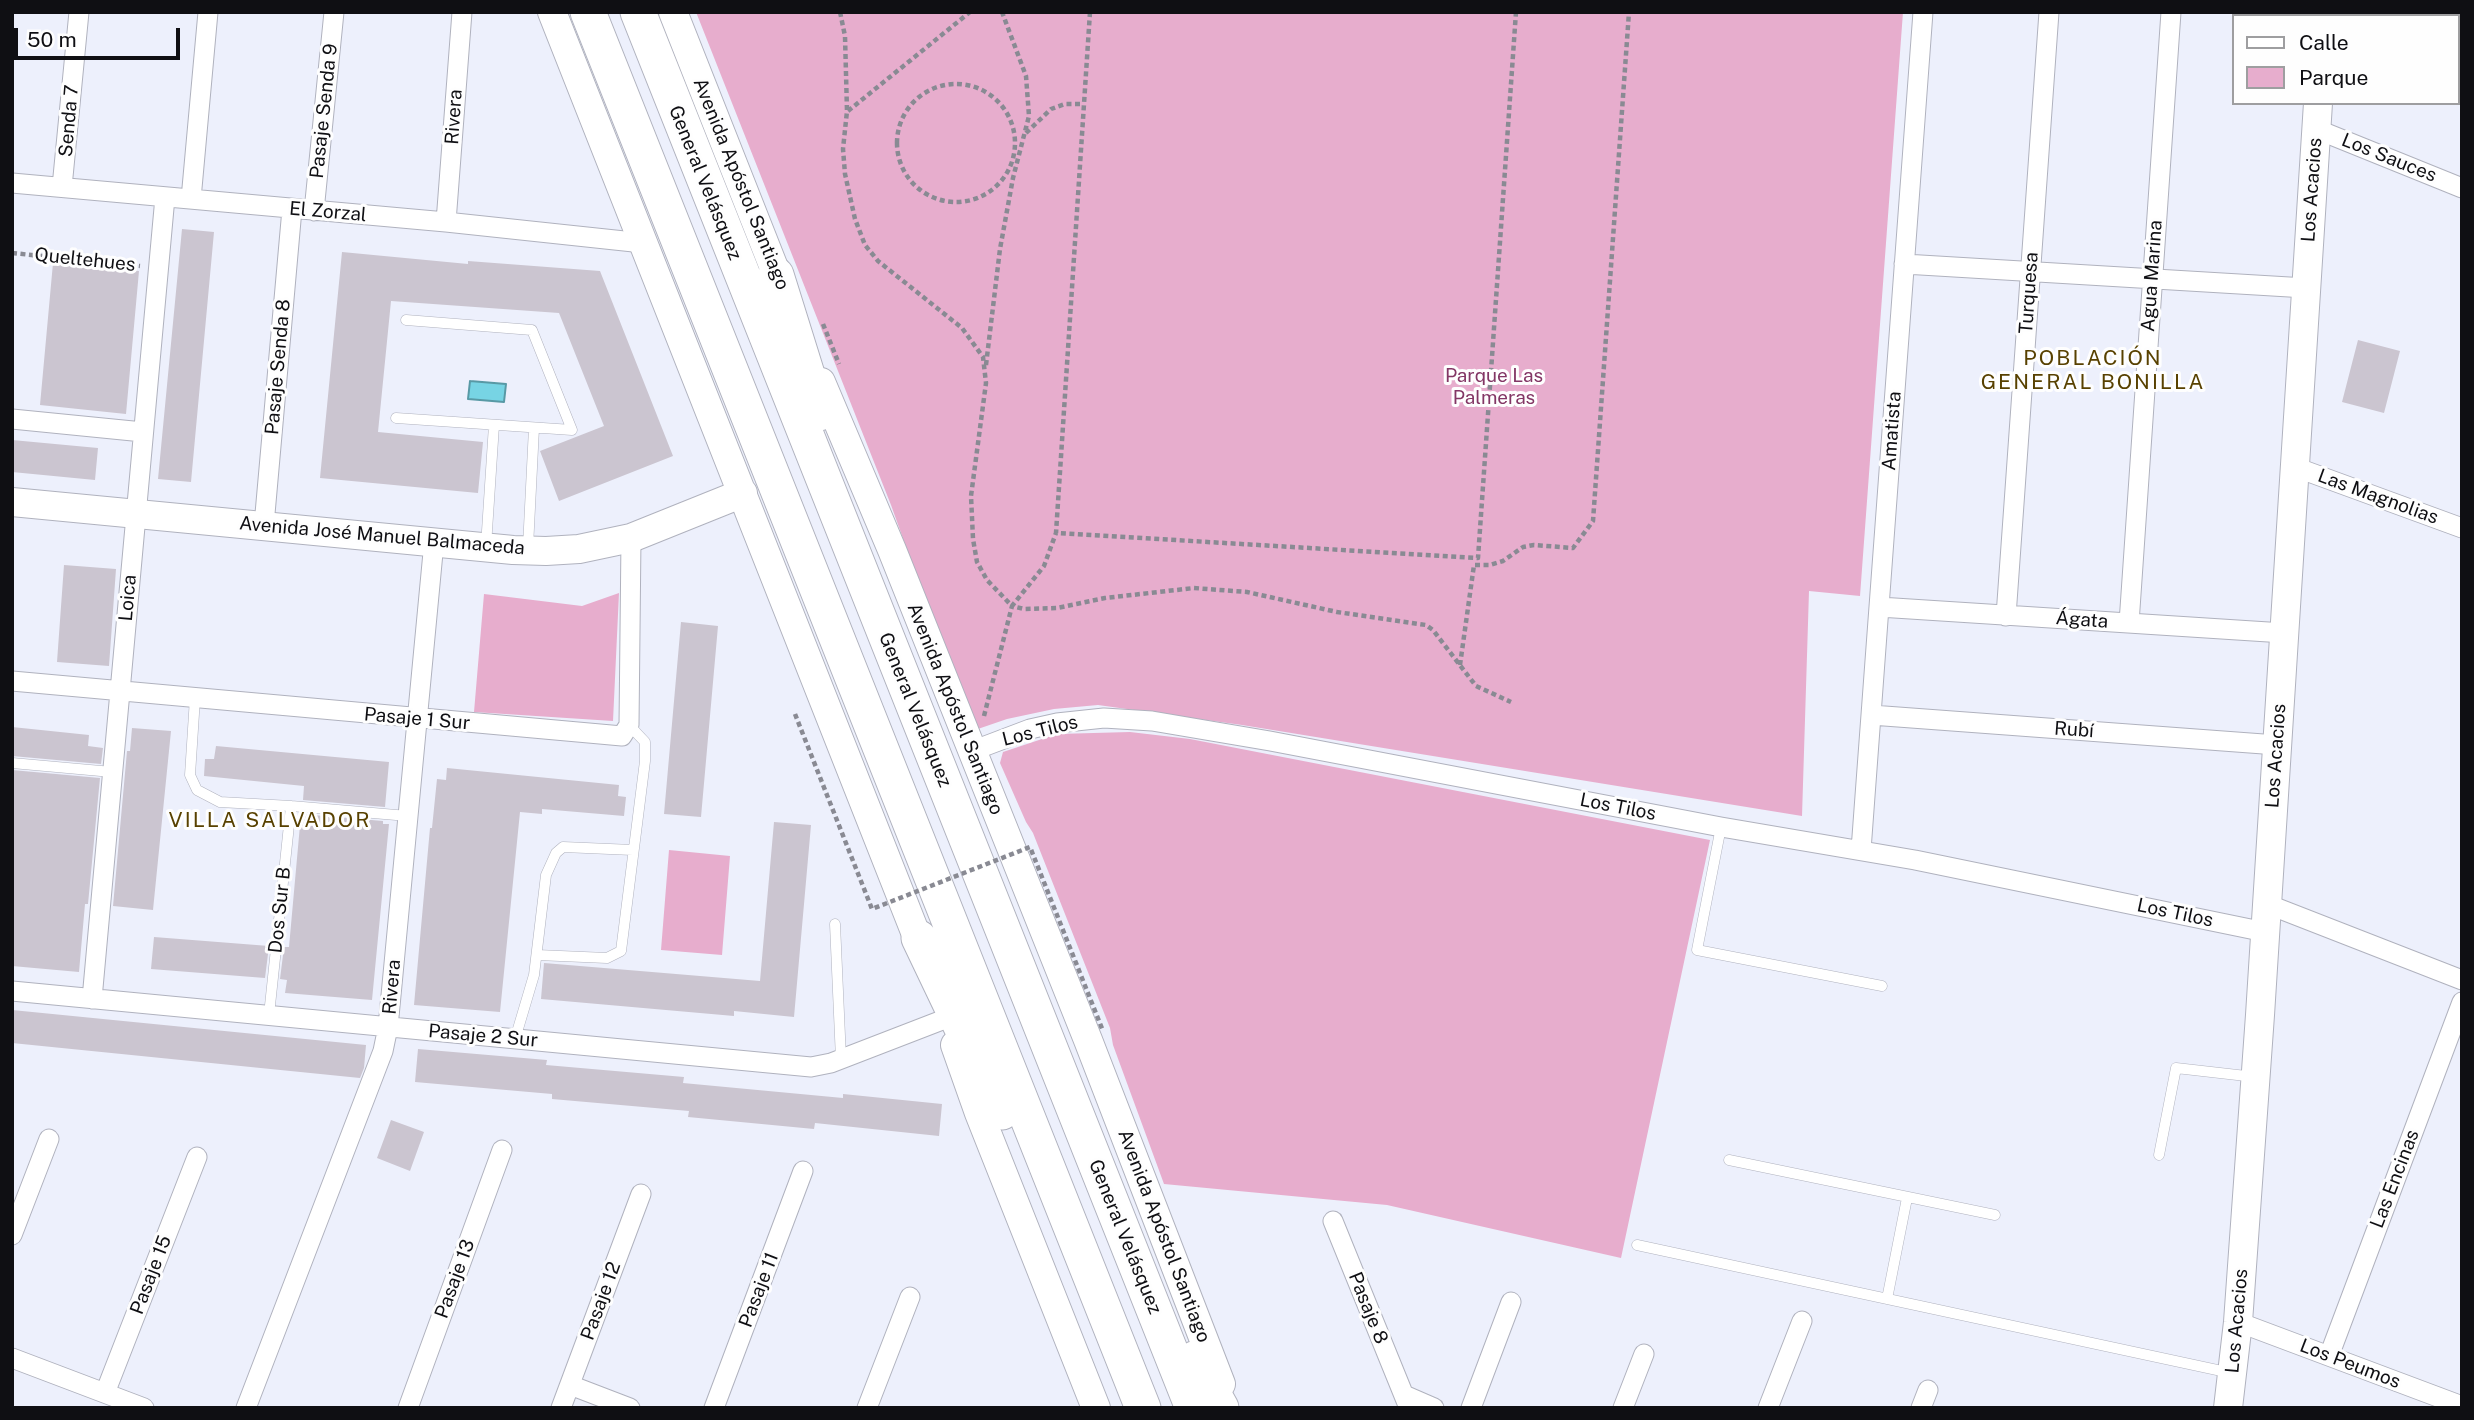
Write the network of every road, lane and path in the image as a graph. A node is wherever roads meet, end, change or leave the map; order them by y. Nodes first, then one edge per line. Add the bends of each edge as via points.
1 (79, 12) edge
2 (208, 12) edge
3 (334, 12) edge
4 (462, 12) edge
5 (552, 12) edge
6 (588, 12) edge
7 (638, 12) edge
8 (673, 12) edge
9 (841, 12) edge
10 (970, 12) edge
11 (1002, 12) edge
12 (1090, 12) edge
13 (1516, 12) edge
14 (1629, 12) edge
15 (1923, 12) edge
16 (2049, 12) edge
17 (2171, 12) edge
18 (1083, 104) junction
19 (847, 111) junction
20 (2317, 116) edge
21 (1025, 135) junction
22 (1016, 144) junction
23 (12, 183) edge
24 (62, 187) junction
25 (2462, 188) edge
26 (165, 197) junction
27 (191, 199) junction
28 (292, 209) junction
29 (314, 211) junction
30 (446, 222) junction
31 (643, 243) junction
32 (12, 253) edge
33 (1904, 264) junction
34 (158, 268) junction
35 (2031, 272) junction
36 (776, 275) junction
37 (2152, 279) junction
38 (2306, 288) junction
39 (406, 320) dead end
40 (985, 370) junction
41 (397, 418) dead end
42 (12, 419) edge
43 (494, 425) junction
44 (534, 428) junction
45 (143, 432) junction
46 (2295, 467) junction
47 (743, 493) junction
48 (12, 502) edge
49 (136, 513) junction
50 (264, 525) junction
51 (2462, 528) edge
52 (1056, 533) junction
53 (631, 538) junction
54 (434, 542) junction
55 (485, 548) junction
56 (528, 551) junction
57 (1012, 606) junction
58 (1879, 607) junction
59 (2006, 615) junction
60 (2129, 623) junction
61 (2284, 633) junction
62 (896, 664) junction
63 (1460, 666) junction
64 (12, 681) edge
65 (120, 691) junction
66 (195, 698) junction
67 (1511, 702) dead end
68 (795, 714) dead end
69 (1871, 715) junction
70 (418, 719) junction
71 (629, 725) junction
72 (977, 739) junction
73 (2277, 745) junction
74 (12, 763) edge
75 (112, 772) junction
76 (291, 806) junction
77 (408, 816) junction
78 (1721, 827) junction
79 (634, 850) junction
80 (1861, 850) junction
81 (2267, 904) junction
82 (835, 924) dead end
83 (2265, 932) junction
84 (919, 938) junction
85 (537, 955) junction
86 (2462, 980) edge
87 (1882, 986) dead end
88 (12, 991) edge
89 (92, 999) junction
90 (2462, 1002) edge
91 (269, 1015) junction
92 (946, 1019) junction
93 (388, 1027) junction
94 (1103, 1031) dead end
95 (515, 1039) junction
96 (841, 1059) junction
97 (2255, 1077) junction
98 (49, 1139) dead end
99 (502, 1150) dead end
100 (2159, 1156) dead end
101 (197, 1157) dead end
102 (1729, 1160) dead end
103 (803, 1171) dead end
104 (640, 1194) dead end
105 (1907, 1198) junction
106 (1995, 1215) dead end
107 (1117, 1216) junction
108 (1333, 1221) dead end
109 (12, 1235) edge
110 (1637, 1245) dead end
111 (909, 1297) dead end
112 (1887, 1299) junction
113 (1511, 1302) dead end
114 (1104, 1312) junction
115 (1802, 1321) dead end
116 (2238, 1322) junction
117 (1644, 1354) dead end
118 (2329, 1356) junction
119 (12, 1358) edge
120 (2232, 1373) junction
121 (570, 1385) junction
122 (105, 1393) junction
123 (1406, 1402) edge
124 (2462, 1406) edge
125 (144, 1408) edge
126 (246, 1408) edge
127 (408, 1408) edge
128 (561, 1408) edge
129 (630, 1408) edge
130 (714, 1408) edge
131 (867, 1408) edge
132 (1096, 1408) edge
133 (1143, 1408) edge
134 (1193, 1408) edge
135 (1221, 1408) edge
136 (1230, 1408) edge
137 (1434, 1408) edge
138 (1471, 1408) edge
139 (1623, 1408) edge
140 (1768, 1408) edge
141 (2228, 1408) edge

1 - 24 street, Senda 7
2 - 27 street
3 - 29 street, Pasaje Senda 9
4 - 30 street, Rivera
5 - 31 main road
6 - 114 highway
7 - 62 highway, General Velásquez
8 - 36 main road, Avenida Apóstol Santiago
9 - 19 path
10 - 19 path
11 - 21 path via 1026,76 1029,116
12 - 18 path
13 - 52 path via 1478,558
14 - 63 path via 1592,521 1573,548 1534,545 1503,561 1474,565
15 - 33 street, Amatista
16 - 35 street, Turquesa
17 - 37 street, Agua Marina
18 - 21 path via 1051,108
18 - 52 path
19 - 40 path via 845,174 865,245 885,268 962,328 978,348
20 - 25 street, Los Sauces
20 - 38 main road, Los Acacios
21 - 22 path
21 - 40 path via 1000,249
22 - 22 path via 1004,107 971,86 952,84 933,88 905,113 897,150 914,184 948,201 968,201 1002,181
23 - 24 street, El Zorzal
24 - 26 street, El Zorzal
26 - 27 street, El Zorzal
26 - 34 street, Loica
27 - 28 street, El Zorzal
28 - 29 street, El Zorzal
28 - 50 street, Pasaje Senda 8
29 - 30 street, El Zorzal
30 - 31 street, El Zorzal
31 - 47 main road
32 - 34 path, Queltehues
33 - 35 street
33 - 58 street, Amatista
34 - 45 street, Loica
35 - 37 street
35 - 59 street, Turquesa
36 - 62 highway
36 - 72 main road, Avenida Apóstol Santiago via 891,550
37 - 38 street
37 - 60 street, Agua Marina
38 - 46 main road, Los Acacios
39 - 44 lane via 532,330 572,430
40 - 57 path via 971,496 973,539 977,562 987,580
41 - 43 lane
42 - 45 street
43 - 44 lane
43 - 55 lane
44 - 56 lane
45 - 49 street, Loica
46 - 51 street, Las Magnolias
46 - 61 main road, Los Acacios
47 - 53 main road, Avenida José Manuel Balmaceda
47 - 84 main road
48 - 49 main road, Avenida José Manuel Balmaceda
49 - 50 main road, Avenida José Manuel Balmaceda
49 - 65 street, Loica
50 - 54 main road, Avenida José Manuel Balmaceda
52 - 57 path via 1044,566
53 - 56 main road, Avenida José Manuel Balmaceda via 579,549
53 - 71 street
54 - 55 main road, Avenida José Manuel Balmaceda
54 - 70 street, Rivera
55 - 56 main road, Avenida José Manuel Balmaceda
57 - 63 path via 1057,608 1194,588 1247,592 1426,625
57 - 72 path
58 - 59 street, Ágata
58 - 69 street, Amatista
59 - 60 street, Ágata
60 - 61 street, Ágata
61 - 73 main road, Los Acacios
62 - 107 highway, General Velásquez
63 - 67 path via 1476,686
64 - 65 street, Pasaje 1 Sur
65 - 66 street, Pasaje 1 Sur
65 - 75 street, Loica
66 - 70 street, Pasaje 1 Sur
66 - 76 lane via 190,775 197,790 220,802
68 - 94 path, bridge via 872,909 1030,847
69 - 73 street, Rubí
69 - 80 street, Amatista
70 - 71 street, Pasaje 1 Sur via 607,736 622,736
70 - 77 street, Rivera
71 - 79 lane via 645,742
72 - 78 street, Los Tilos via 1057,723 1140,720
72 - 136 main road, Avenida Apóstol Santiago
73 - 81 main road, Los Acacios
74 - 75 lane
75 - 89 street, Loica
76 - 77 lane
76 - 91 lane, Dos Sur B
77 - 93 street, Rivera
78 - 80 street, Los Tilos
78 - 87 lane via 1697,950
79 - 85 lane via 563,847 556,853 546,875
79 - 85 lane via 621,951 607,958
80 - 83 street, Los Tilos
81 - 83 main road, Los Acacios
81 - 86 street
82 - 96 lane
83 - 97 main road, Los Acacios
84 - 92 main road
84 - 114 highway via 1009,1129
85 - 95 lane
88 - 89 street, Pasaje 2 Sur
89 - 91 street, Pasaje 2 Sur
90 - 118 street, Las Encinas
91 - 93 street, Pasaje 2 Sur
92 - 96 street, Pasaje 2 Sur
92 - 132 main road
93 - 95 street, Pasaje 2 Sur
93 - 126 street, Rivera via 375,1078
95 - 96 street, Pasaje 2 Sur via 801,1067
97 - 100 lane via 2176,1068
97 - 116 main road, Los Acacios
98 - 109 street
99 - 127 street, Pasaje 13
101 - 122 street, Pasaje 15
102 - 105 lane
103 - 130 street, Pasaje 11
104 - 121 street, Pasaje 12
105 - 106 lane
105 - 112 lane
107 - 134 highway, General Velásquez
107 - 135 highway
108 - 123 street, Pasaje 8
110 - 112 lane
111 - 131 street
112 - 120 lane
113 - 138 street
114 - 133 highway
115 - 140 street
116 - 118 street, Los Peumos
116 - 120 main road, Los Acacios
117 - 139 street
118 - 124 street, Los Peumos
119 - 122 street
120 - 141 main road, Los Acacios
121 - 128 street, Pasaje 12
121 - 129 street
122 - 125 street
123 - 137 street

